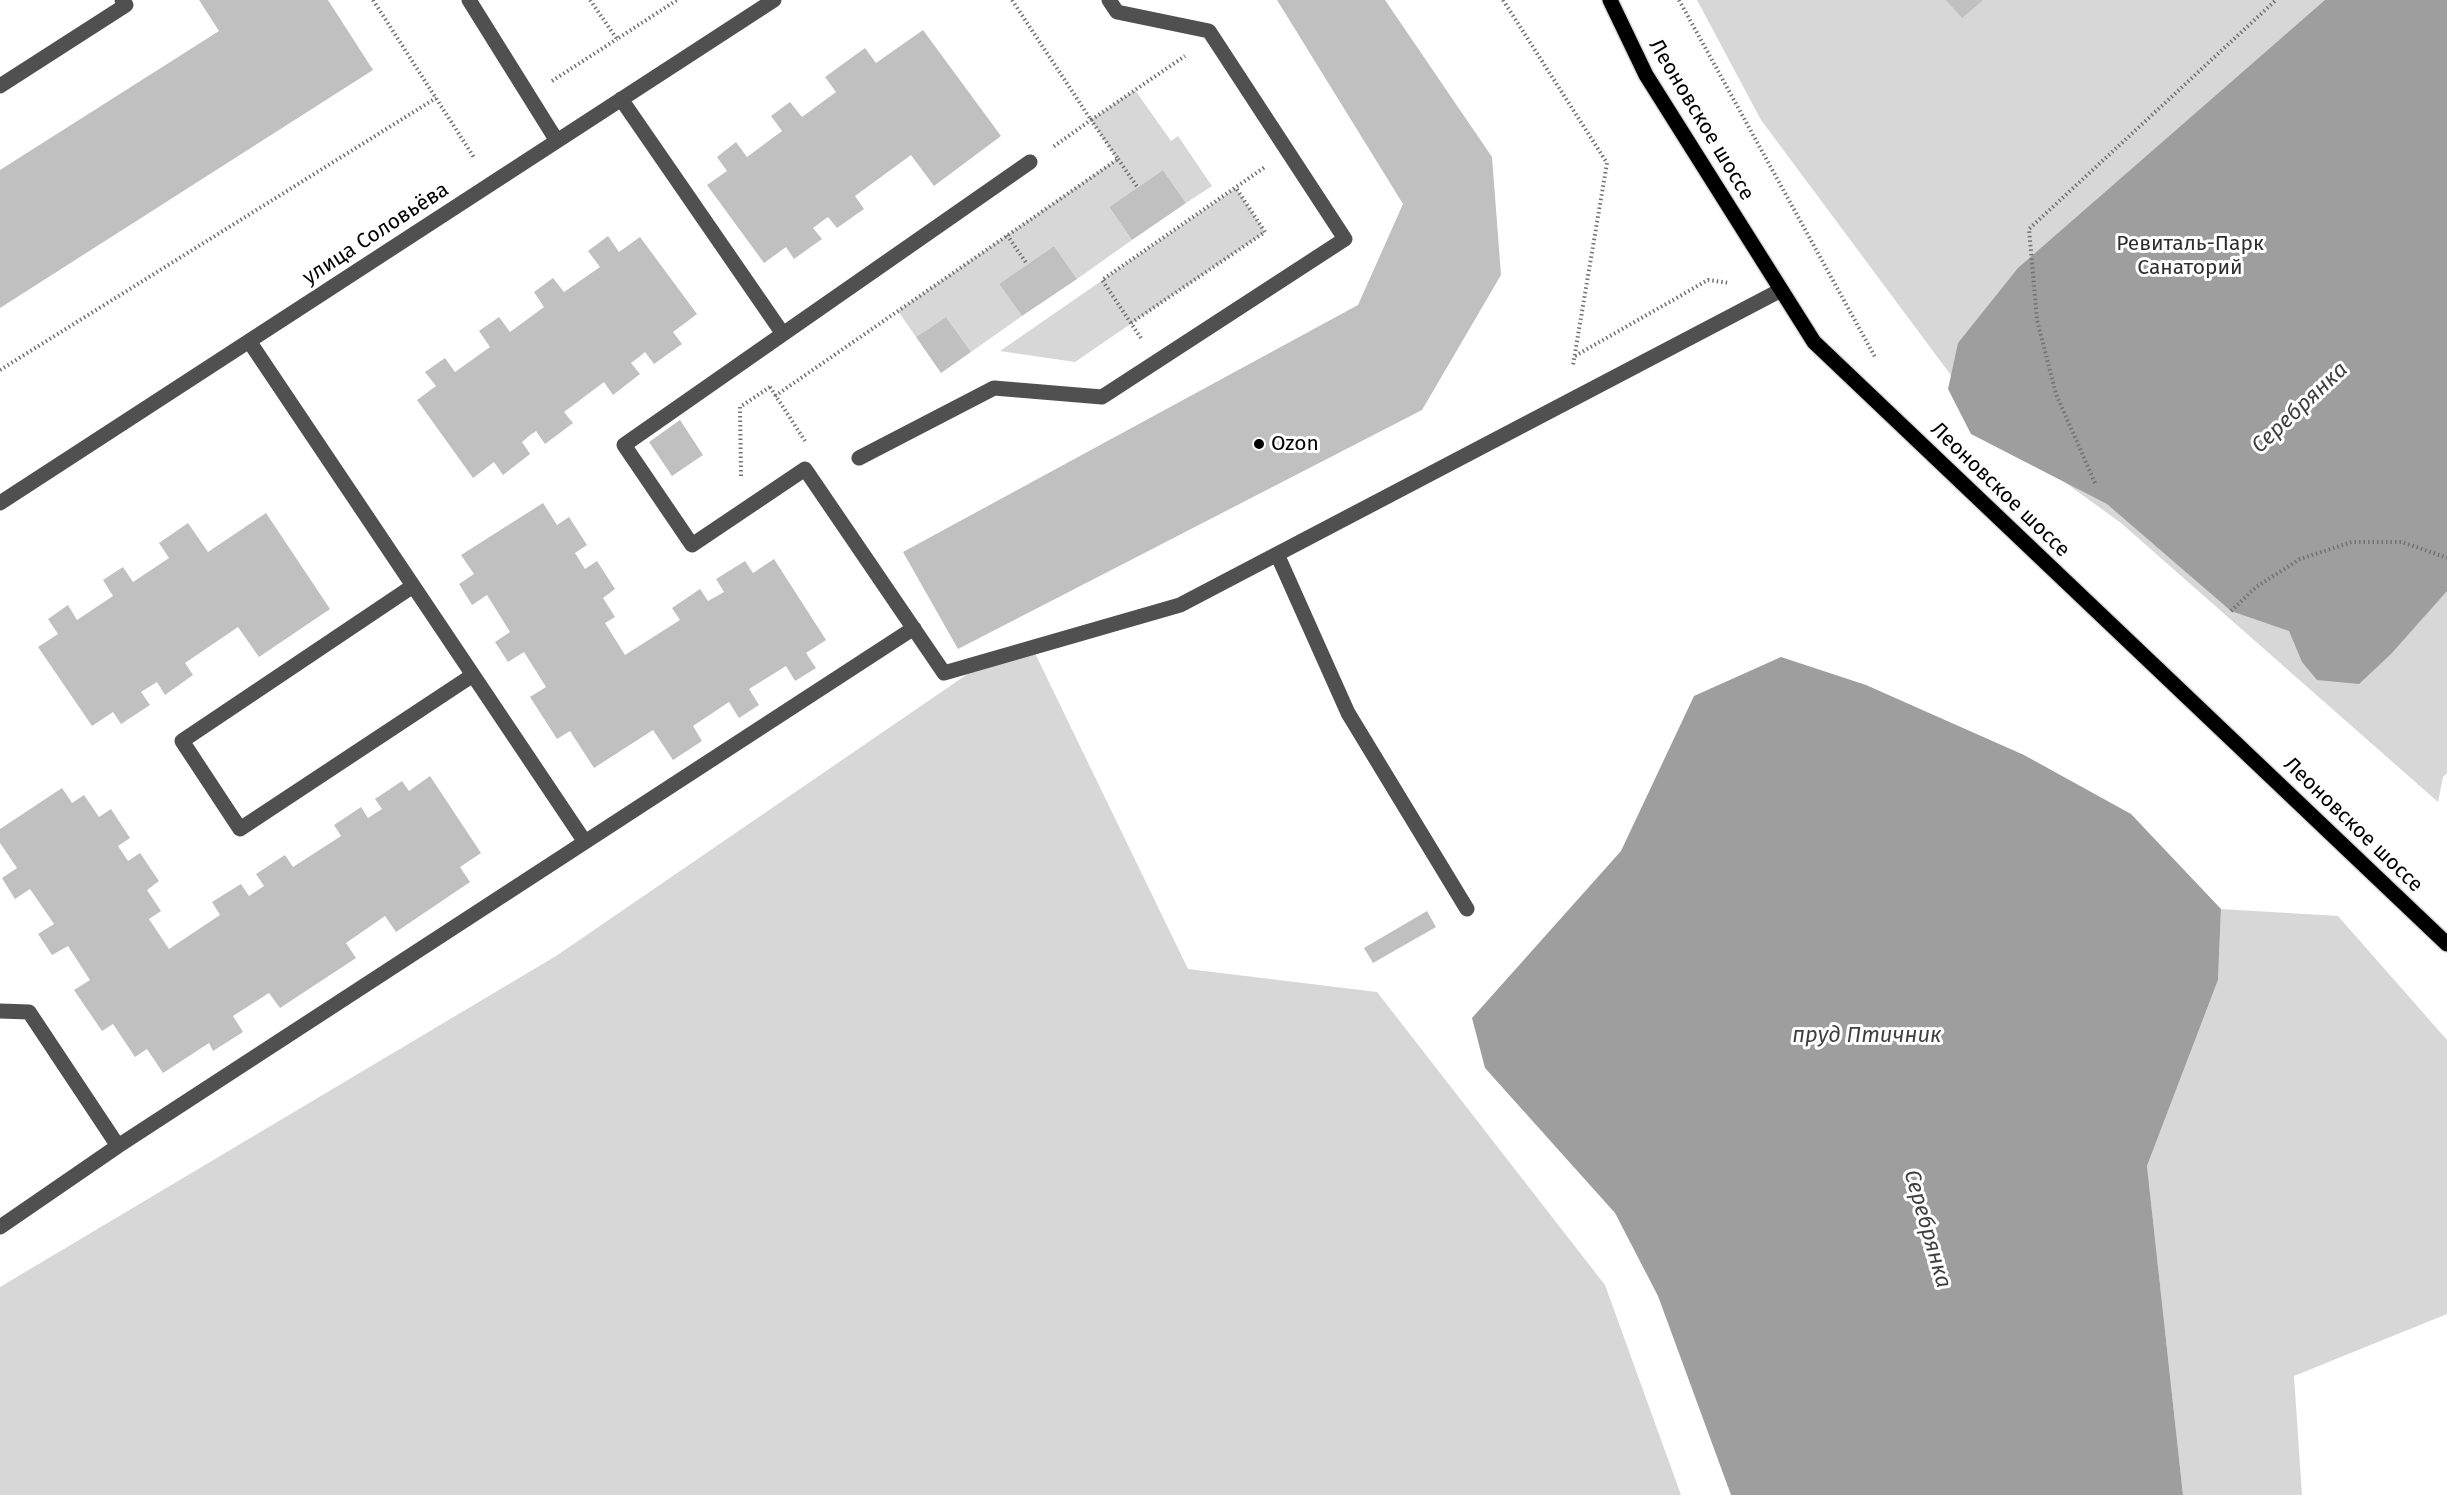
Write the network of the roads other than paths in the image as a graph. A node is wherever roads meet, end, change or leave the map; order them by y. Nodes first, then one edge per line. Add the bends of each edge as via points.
1 (122, 0) edge
2 (469, 0) edge
3 (774, 0) edge
4 (1109, 0) edge
5 (1610, 0) edge
6 (0, 86) edge
7 (621, 99) junction
8 (557, 141) junction
9 (1030, 162) road end
10 (1781, 290) junction
11 (783, 334) junction
12 (249, 341) junction
13 (859, 458) dead end
14 (0, 503) edge
15 (1277, 554) junction
16 (413, 586) junction
17 (914, 628) junction
18 (472, 675) junction
19 (585, 842) junction
20 (1467, 909) dead end
21 (2447, 944) edge
22 (0, 1011) edge
23 (118, 1146) junction
24 (0, 1227) edge

1 - 6 street via 126,5
2 - 8 street
3 - 7 street, улица Соловьёва
4 - 13 street via 1116,12 1209,31 1345,239 1102,397 994,388
5 - 10 main road, Леоновское шоссе via 1646,75
7 - 8 street, улица Соловьёва
7 - 11 street
8 - 12 street, улица Соловьёва
9 - 11 street
10 - 15 street
10 - 21 main road, Леоновское шоссе via 1814,342
11 - 17 street via 624,446 692,545 805,469
12 - 14 street, улица Соловьёва
12 - 16 street
15 - 17 street via 1180,605 944,673
15 - 20 street via 1348,713
16 - 18 street
16 - 18 street via 182,741 240,829
17 - 19 street
18 - 19 street
19 - 23 street
22 - 23 street via 29,1012
23 - 24 street

